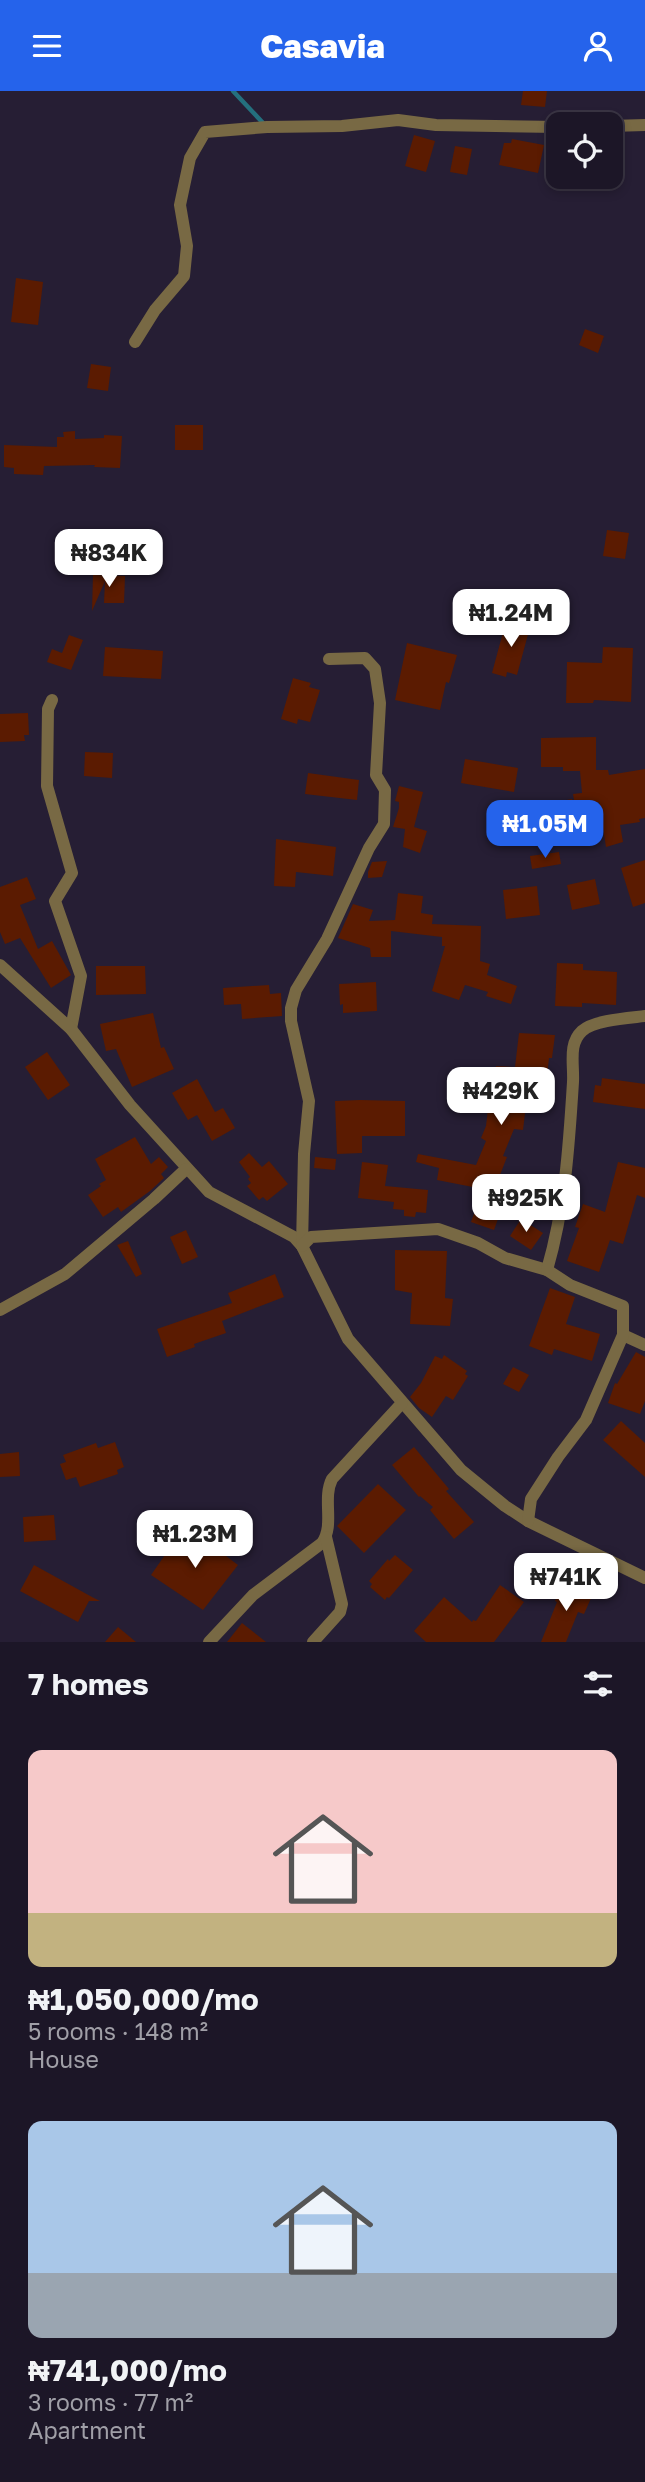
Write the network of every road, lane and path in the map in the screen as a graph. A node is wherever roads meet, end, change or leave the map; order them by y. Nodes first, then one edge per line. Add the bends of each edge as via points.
1 (645, 125) edge
2 (623, 126) edge
3 (546, 127) edge
4 (135, 342) dead end
5 (329, 659) dead end
6 (52, 700) dead end
7 (0, 965) edge
8 (645, 1016) edge
9 (71, 1029) junction
10 (186, 1169) junction
11 (302, 1246) junction
12 (547, 1270) junction
13 (0, 1310) edge
14 (623, 1335) junction
15 (645, 1345) edge
16 (402, 1403) junction
17 (528, 1521) junction
18 (326, 1537) junction
19 (645, 1578) edge
20 (209, 1642) edge
21 (313, 1642) edge

1 - 2 street
3 - 4 street via 398,120 205,132 190,158 180,205 187,246 184,276
5 - 11 street via 365,658 375,669 380,703 376,775 385,790 384,824 327,939 296,990 291,1008 309,1101
6 - 9 street via 46,740 47,786 72,873 55,901 81,976
7 - 9 street
8 - 12 street via 584,1029 573,1044 566,1185
9 - 10 street
10 - 11 street via 209,1192
10 - 13 street via 65,1274
11 - 12 street via 311,1237 438,1229 505,1258
11 - 16 street via 348,1339
12 - 14 street via 570,1285 623,1306
14 - 15 street
14 - 17 street via 586,1420 531,1499
16 - 17 street via 461,1470
16 - 18 street via 328,1486
17 - 19 street
18 - 20 street via 253,1595
18 - 21 street via 342,1604

